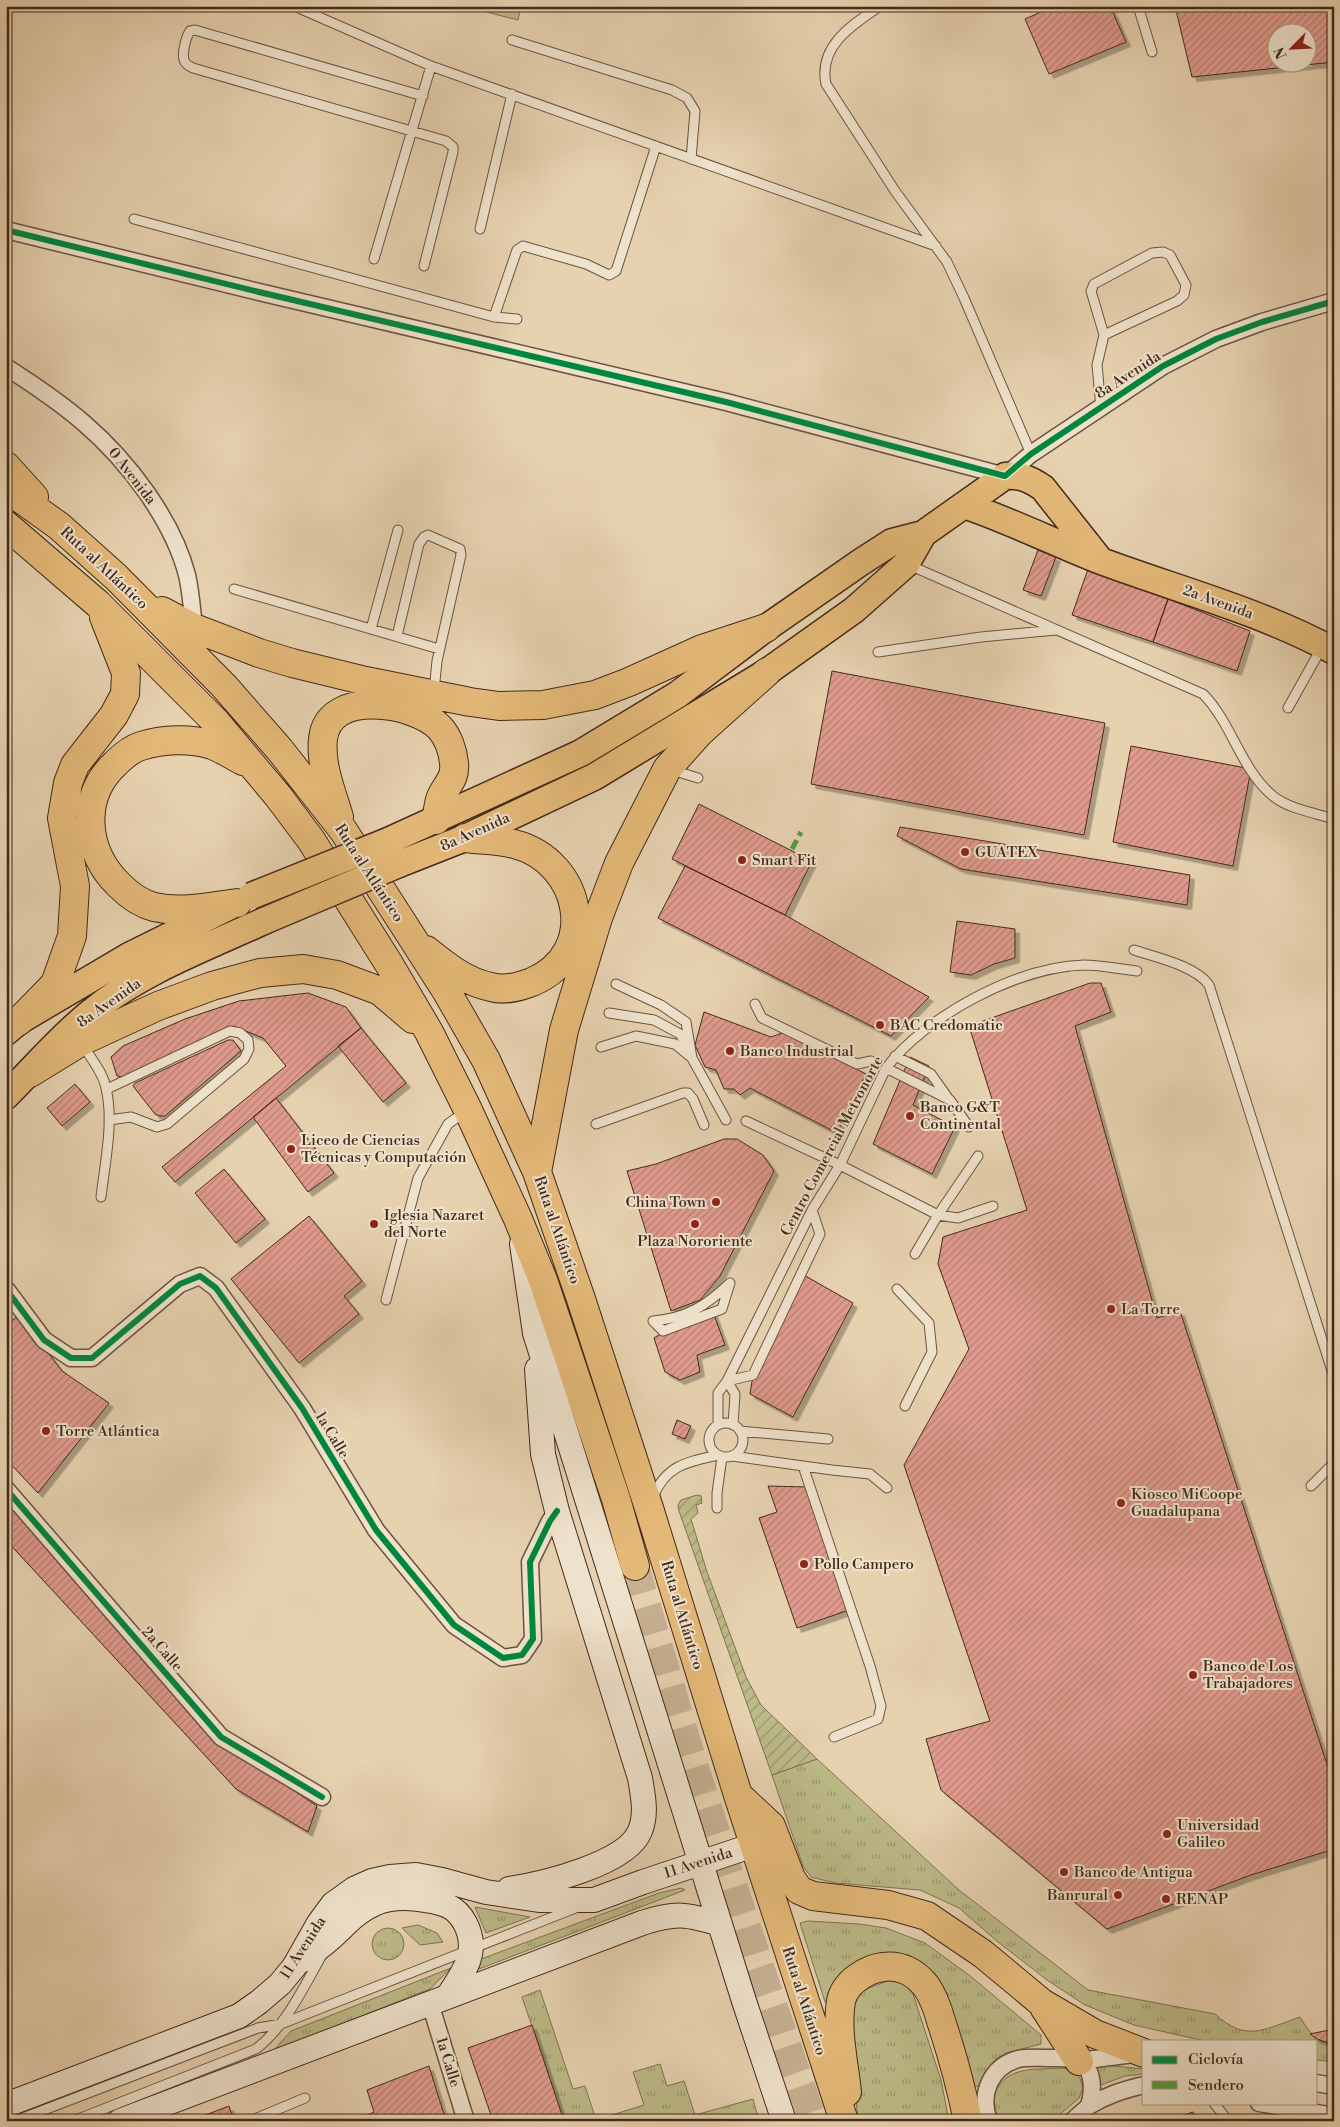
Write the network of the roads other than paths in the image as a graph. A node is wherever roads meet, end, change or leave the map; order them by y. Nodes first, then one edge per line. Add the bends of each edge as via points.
1 (294, 6) edge
2 (880, 6) edge
3 (1138, 6) edge
4 (512, 40) dead end
5 (1152, 52) dead end
6 (431, 66) junction
7 (512, 94) junction
8 (423, 96) junction
9 (412, 131) junction
10 (656, 146) junction
11 (691, 159) junction
12 (134, 219) dead end
13 (480, 229) dead end
14 (6, 230) edge
15 (936, 246) junction
16 (374, 259) dead end
17 (424, 266) dead end
18 (1334, 301) edge
19 (494, 316) junction
20 (517, 319) dead end
21 (1104, 335) junction
22 (6, 367) edge
23 (1101, 408) junction
24 (1031, 454) junction
25 (6, 466) edge
26 (1005, 476) junction
27 (6, 488) edge
28 (964, 505) junction
29 (6, 525) edge
30 (59, 526) junction
31 (398, 530) dead end
32 (924, 534) junction
33 (6, 547) edge
34 (1100, 560) junction
35 (906, 564) junction
36 (116, 577) junction
37 (72, 580) junction
38 (234, 589) dead end
39 (98, 604) junction
40 (194, 628) junction
41 (766, 628) junction
42 (371, 629) junction
43 (1057, 630) junction
44 (397, 636) junction
45 (1328, 648) edge
46 (439, 649) junction
47 (878, 652) dead end
48 (767, 672) junction
49 (433, 694) junction
50 (1288, 708) dead end
51 (254, 766) junction
52 (666, 769) junction
53 (698, 778) dead end
54 (1334, 819) edge
55 (436, 820) junction
56 (343, 830) junction
57 (465, 838) junction
58 (244, 899) junction
59 (410, 937) junction
60 (1134, 950) dead end
61 (1137, 971) dead end
62 (616, 984) dead end
63 (755, 1004) dead end
64 (609, 1013) dead end
65 (13, 1027) edge
66 (429, 1032) junction
67 (82, 1041) junction
68 (601, 1047) dead end
69 (895, 1056) junction
70 (692, 1058) junction
71 (871, 1061) dead end
72 (886, 1068) junction
73 (30, 1073) junction
74 (106, 1088) junction
75 (6, 1096) edge
76 (950, 1100) junction
77 (468, 1110) junction
78 (109, 1120) junction
79 (726, 1120) dead end
80 (746, 1121) dead end
81 (596, 1124) dead end
82 (704, 1125) dead end
83 (969, 1128) dead end
84 (978, 1156) dead end
85 (840, 1165) junction
86 (537, 1172) junction
87 (102, 1196) dead end
88 (993, 1206) dead end
89 (812, 1210) junction
90 (938, 1215) junction
91 (518, 1218) junction
92 (915, 1254) dead end
93 (6, 1289) edge
94 (898, 1289) dead end
95 (386, 1300) dead end
96 (653, 1321) joint
97 (535, 1333) junction
98 (1334, 1377) edge
99 (727, 1381) junction
100 (905, 1406) dead end
101 (718, 1425) junction
102 (737, 1428) junction
103 (828, 1439) dead end
104 (724, 1456) junction
105 (1334, 1462) edge
106 (803, 1466) junction
107 (1311, 1486) dead end
108 (887, 1488) dead end
109 (6, 1490) edge
110 (649, 1508) junction
111 (717, 1508) dead end
112 (557, 1512) junction
113 (636, 1566) tunnel mouth
114 (834, 1737) dead end
115 (738, 1795) junction
116 (322, 1797) dead end
117 (754, 1845) junction
118 (701, 1863) junction
119 (486, 1892) junction
120 (594, 1900) junction
121 (720, 1924) junction
122 (332, 1938) junction
123 (471, 1951) junction
124 (294, 1967) junction
125 (439, 2000) junction
126 (1042, 2003) junction
127 (281, 2024) junction
128 (1142, 2052) edge
129 (1142, 2053) edge
130 (1079, 2061) junction
131 (1318, 2083) edge
132 (56, 2086) junction
133 (1142, 2086) edge
134 (1334, 2086) edge
135 (305, 2098) dead end
136 (1215, 2104) edge
137 (1264, 2104) edge
138 (6, 2105) edge
139 (1089, 2106) junction
140 (48, 2108) junction
141 (1309, 2113) junction
142 (1334, 2116) edge
143 (256, 2118) dead end
144 (981, 2118) edge
145 (15, 2121) edge
146 (73, 2121) edge
147 (120, 2121) edge
148 (466, 2121) edge
149 (784, 2121) edge
150 (844, 2121) edge
151 (851, 2121) edge
152 (1072, 2121) edge
153 (1228, 2121) edge
154 (1277, 2121) edge

1 - 6 lane
2 - 15 lane via 848,27 836,42 824,72 826,84 895,191
3 - 5 lane
4 - 11 lane via 672,90 687,98 695,111
6 - 7 lane
6 - 8 lane
7 - 10 lane
7 - 13 lane
8 - 9 lane
8 - 9 lane via 195,30 187,36 184,59 193,68
9 - 16 lane
9 - 17 lane via 446,141 453,147
10 - 11 lane
10 - 19 lane via 616,272 609,275 586,264 523,246 517,250
11 - 15 lane
12 - 19 lane
14 - 26 street via 726,402
15 - 24 lane via 955,277
18 - 23 street, 8a Avenida via 1216,338 1164,366
19 - 20 lane
21 - 21 lane via 1184,295 1186,285 1170,255 1152,252 1094,284 1091,291
21 - 23 lane via 1097,365
22 - 40 street, 0 Avenida via 49,394 99,435 131,472 164,518 177,544 187,576
23 - 24 street, 8a Avenida
24 - 26 street, 8a Avenida
25 - 30 highway
26 - 28 main road, 8a Avenida
26 - 34 main road via 1019,475 1043,488
27 - 30 highway, Ruta al Atlántico
28 - 32 main road, 8a Avenida
28 - 34 main road, 2a Avenida via 1008,520
29 - 37 highway, Ruta al Atlántico
30 - 36 highway, Ruta al Atlántico
31 - 42 lane
32 - 35 main road, 8a Avenida
32 - 41 main road, 8a Avenida via 892,542
33 - 37 highway
34 - 45 main road, 2a Avenida via 1258,616
35 - 43 lane
35 - 48 main road, 8a Avenida via 854,610
36 - 40 highway via 169,616
36 - 56 highway, Ruta al Atlántico via 224,686
37 - 39 highway, Ruta al Atlántico
38 - 42 lane
39 - 51 highway, Ruta al Atlántico via 216,722
39 - 65 highway via 126,673 126,694 114,715 75,764 68,783 62,818 75,886 72,936 55,984
40 - 49 highway via 292,663
41 - 49 highway via 702,649 621,686 564,702 499,706
41 - 55 main road, 8a Avenida via 677,695 581,753
42 - 44 lane
43 - 47 lane
43 - 54 lane via 1203,694 1215,707 1254,775 1273,796
44 - 46 lane
44 - 46 lane via 419,544 428,535 461,552
45 - 50 lane
46 - 49 lane
48 - 52 highway via 700,732
48 - 57 main road, 8a Avenida via 594,777
51 - 58 highway via 212,745 181,740 140,746 122,756 103,776 90,808 96,852 112,878 132,897 152,906 182,911
51 - 66 highway, Ruta al Atlántico via 311,840
52 - 53 lane
52 - 86 highway via 619,862 598,918 564,1030
55 - 56 highway via 441,797 452,781 454,764 450,744 440,728 422,715 398,706 361,706 335,714 322,738 323,758
55 - 58 main road, 8a Avenida, bridge
56 - 59 highway, Ruta al Atlántico
57 - 59 highway via 515,844 538,854 559,871 576,909 576,930 567,952 553,969 540,978 514,988 493,988 450,969
57 - 73 main road, 8a Avenida, bridge via 264,921 132,984 90,1012 52,1047
58 - 65 main road, 8a Avenida via 129,956
59 - 86 highway, Ruta al Atlántico via 486,1060
60 - 98 lane via 1199,975 1209,985
61 - 69 lane, Centro Comercial Metronorte via 1082,965 1008,983 952,1010
62 - 70 lane via 660,1005 686,1022
63 - 71 lane via 762,1018 857,1064
64 - 70 lane via 654,1020 680,1034
66 - 67 highway via 380,991 337,975 303,969 254,974 212,986 158,1006
66 - 77 highway, Ruta al Atlántico
67 - 73 highway
67 - 74 lane
68 - 70 lane via 636,1036 675,1044
69 - 72 lane, Centro Comercial Metronorte
69 - 76 lane via 931,1074
70 - 79 lane
72 - 76 lane
72 - 85 lane, Centro Comercial Metronorte
73 - 75 main road, 8a Avenida
74 - 78 lane
74 - 78 lane via 230,1031 240,1033 248,1040 249,1049 244,1059 167,1124 157,1127 132,1118
76 - 83 lane
77 - 91 highway, Ruta al Atlántico
77 - 95 lane via 448,1124 418,1178
78 - 87 lane
80 - 85 lane
81 - 82 lane via 688,1093 694,1099
84 - 90 lane
85 - 89 lane, Centro Comercial Metronorte
85 - 90 lane
86 - 110 highway, Ruta al Atlántico
88 - 90 lane via 958,1218
89 - 99 lane, Centro Comercial Metronorte
89 - 99 lane via 820,1234 752,1375
90 - 92 lane
91 - 97 main road, Ruta al Atlántico
91 - 113 highway, Ruta al Atlántico via 543,1280
93 - 112 street, 1a Calle via 44,1340 70,1358 92,1358 180,1284 200,1276 216,1288 302,1408 376,1530 454,1625 503,1658 522,1655 533,1639 530,1562
94 - 100 lane via 928,1323 932,1352
96 - 96 lane via 673,1319 693,1311 730,1283 722,1309 663,1331
97 - 112 main road via 542,1454
97 - 118 main road, Ruta al Atlántico
99 - 101 lane, Centro Comercial Metronorte via 718,1393
99 - 102 lane via 735,1394
101 - 102 lane via 728,1423
101 - 104 lane via 710,1433 709,1443 714,1452
102 - 103 lane
102 - 104 lane via 742,1443 740,1448
104 - 106 lane
104 - 110 lane via 694,1461 667,1473 659,1482
104 - 111 lane via 716,1493
105 - 107 lane
106 - 108 lane via 870,1474
106 - 114 lane via 881,1706 878,1719
109 - 116 street, 2a Calle via 221,1737
110 - 115 highway, Ruta al Atlántico
112 - 119 main road via 638,1769 645,1808 640,1832 629,1846 607,1860 558,1879
115 - 117 highway, Ruta al Atlántico
115 - 126 highway via 771,1826 791,1878 800,1890 813,1896 888,1905 927,1916 983,1954
117 - 118 main road, 11 Avenida
117 - 150 highway, Ruta al Atlántico
118 - 120 main road, 11 Avenida
118 - 121 main road, Ruta al Atlántico
119 - 120 main road, 11 Avenida via 539,1900
119 - 124 main road, 11 Avenida via 416,1875 372,1881 334,1904 318,1923
120 - 123 lane
121 - 125 main road via 686,1915 663,1916
121 - 149 main road, Ruta al Atlántico
122 - 123 main road via 352,1916 376,1903 394,1898 413,1898 444,1902 460,1914 471,1934
122 - 124 main road
122 - 127 lane
123 - 125 main road via 464,1970
123 - 127 lane
124 - 132 main road, 11 Avenida via 280,1984 239,2016
125 - 147 main road
125 - 148 street, 1a Calle
126 - 128 highway via 1094,2034
126 - 130 highway
127 - 140 lane via 258,2028
127 - 146 lane via 256,2049
129 - 130 street
130 - 139 street via 1088,2070 1093,2087
130 - 144 street via 1024,2058 1006,2064 992,2076
131 - 134 street
132 - 138 main road, 11 Avenida
132 - 140 lane
133 - 139 street via 1108,2095
135 - 143 lane
136 - 153 lane
137 - 141 street
139 - 152 street
140 - 145 lane
141 - 142 street
141 - 154 lane
144 - 151 highway via 960,2085 938,2010 926,1987 909,1971 891,1966 870,1969 853,1982 842,1999 840,2030

